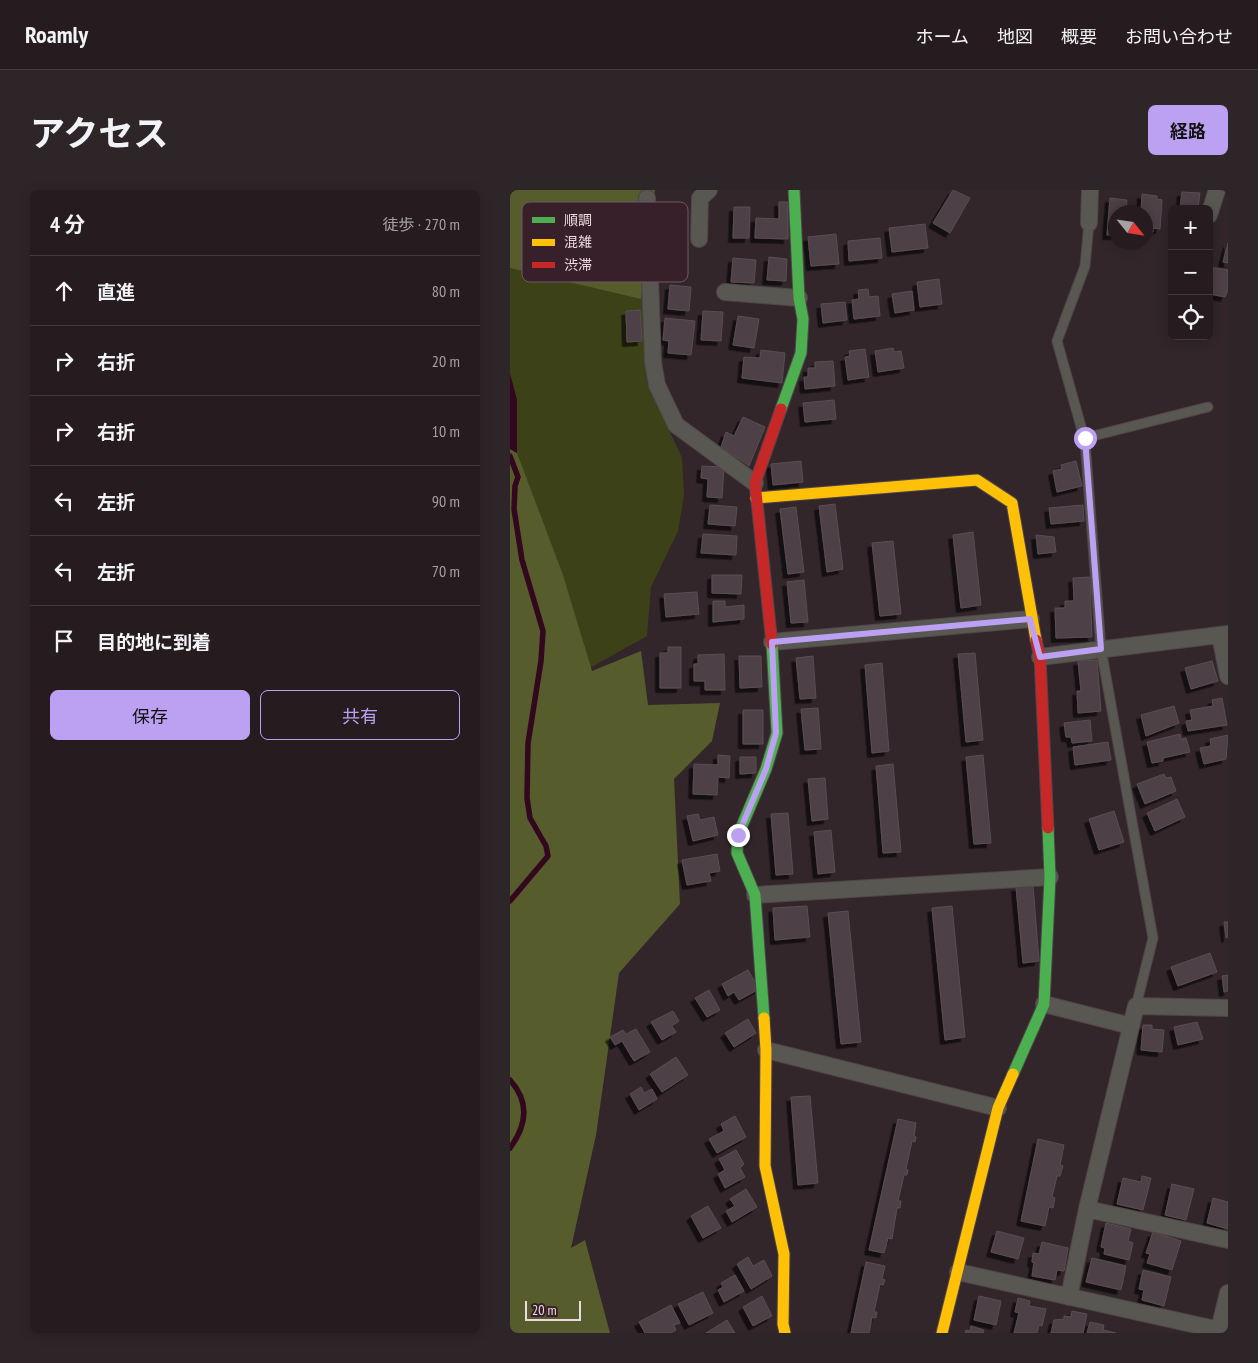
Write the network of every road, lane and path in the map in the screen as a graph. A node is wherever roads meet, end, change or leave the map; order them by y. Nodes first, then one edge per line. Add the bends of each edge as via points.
1 (709, 190) edge
2 (794, 190) edge
3 (1090, 190) edge
4 (1217, 190) edge
5 (647, 198) dead end
6 (647, 202) edge
7 (1212, 205) edge
8 (1089, 223) joint
9 (699, 239) dead end
10 (650, 282) edge
11 (725, 292) dead end
12 (799, 298) junction
13 (1208, 407) dead end
14 (1085, 438) junction
15 (756, 491) junction
16 (1030, 619) junction
17 (1224, 635) edge
18 (772, 642) junction
19 (1101, 649) junction
20 (1040, 657) junction
21 (1228, 676) edge
22 (1050, 877) junction
23 (755, 895) junction
24 (1044, 1004) junction
25 (1136, 1006) junction
26 (1228, 1008) edge
27 (1131, 1026) junction
28 (766, 1050) junction
29 (998, 1108) junction
30 (1087, 1209) junction
31 (1228, 1240) edge
32 (958, 1272) junction
33 (1228, 1293) edge
34 (1068, 1297) junction
35 (1223, 1331) edge
36 (785, 1333) edge
37 (942, 1333) edge

1 - 9 street via 700,198
2 - 12 street
3 - 8 street
4 - 7 street
5 - 6 street
8 - 14 lane via 1085,266 1057,341
10 - 15 street via 657,385 676,425
11 - 12 street
12 - 15 street via 803,319 801,353
13 - 14 lane
14 - 19 lane
15 - 16 street via 977,480 1012,503
15 - 18 street
16 - 18 street
16 - 20 street
17 - 19 street
17 - 21 street
18 - 23 street via 776,733 766,769 738,835 737,853
19 - 20 street
19 - 25 lane via 1152,938
20 - 22 street
22 - 23 street
22 - 24 street
23 - 28 street
24 - 27 street
24 - 29 street
25 - 26 street
25 - 27 street
27 - 30 street
28 - 29 street
28 - 36 street via 765,1166 784,1254
29 - 32 street
30 - 31 street
30 - 34 street
32 - 34 street
32 - 37 street
33 - 35 street
34 - 35 street

